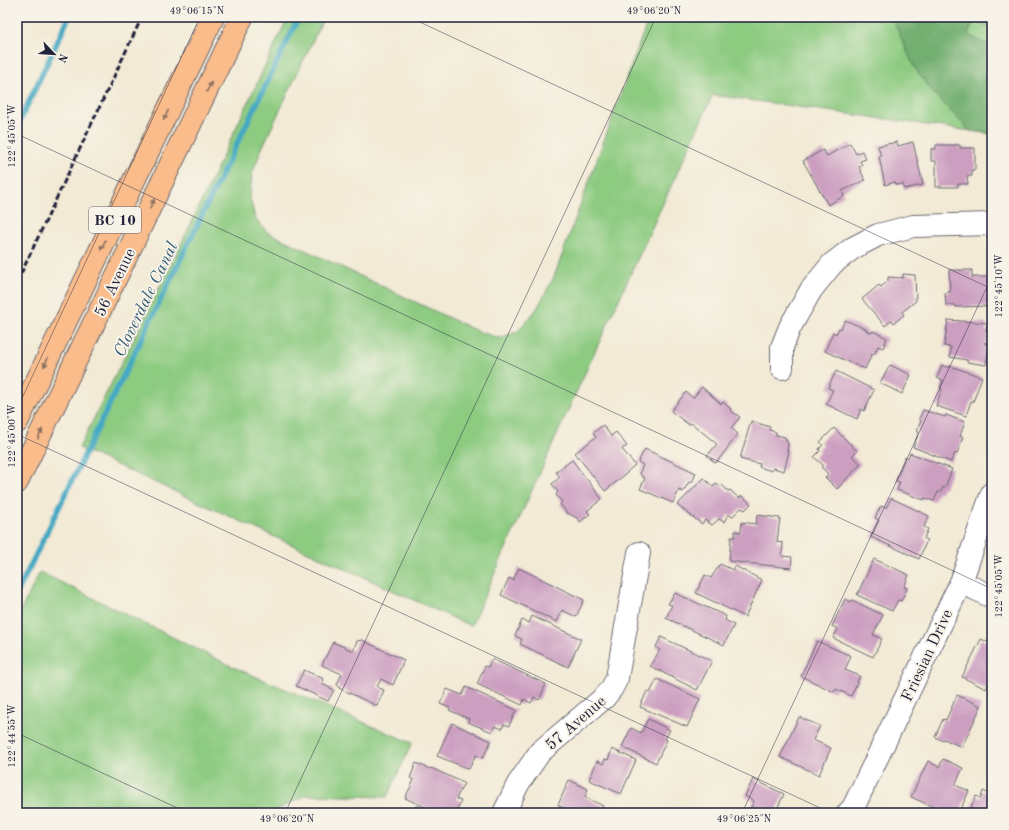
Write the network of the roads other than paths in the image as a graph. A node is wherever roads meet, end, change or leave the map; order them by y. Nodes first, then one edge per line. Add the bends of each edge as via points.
1 (213, 17) edge
2 (242, 17) edge
3 (992, 224) edge
4 (782, 368) dead end
5 (17, 422) edge
6 (17, 482) edge
7 (992, 493) edge
8 (639, 553) dead end
9 (961, 582) junction
10 (992, 597) edge
11 (855, 811) edge
12 (504, 813) edge

1 -> 5 highway, 56 Avenue / BC 10
6 -> 2 highway, 56 Avenue / BC 10
3 - 4 street via 913,226 878,235 853,248 832,264 811,290 782,347
7 - 9 street, Friesian Drive
8 - 12 street, 57 Avenue via 617,678 612,688 605,697 540,752 518,784
9 - 10 street
9 - 11 street, Friesian Drive

